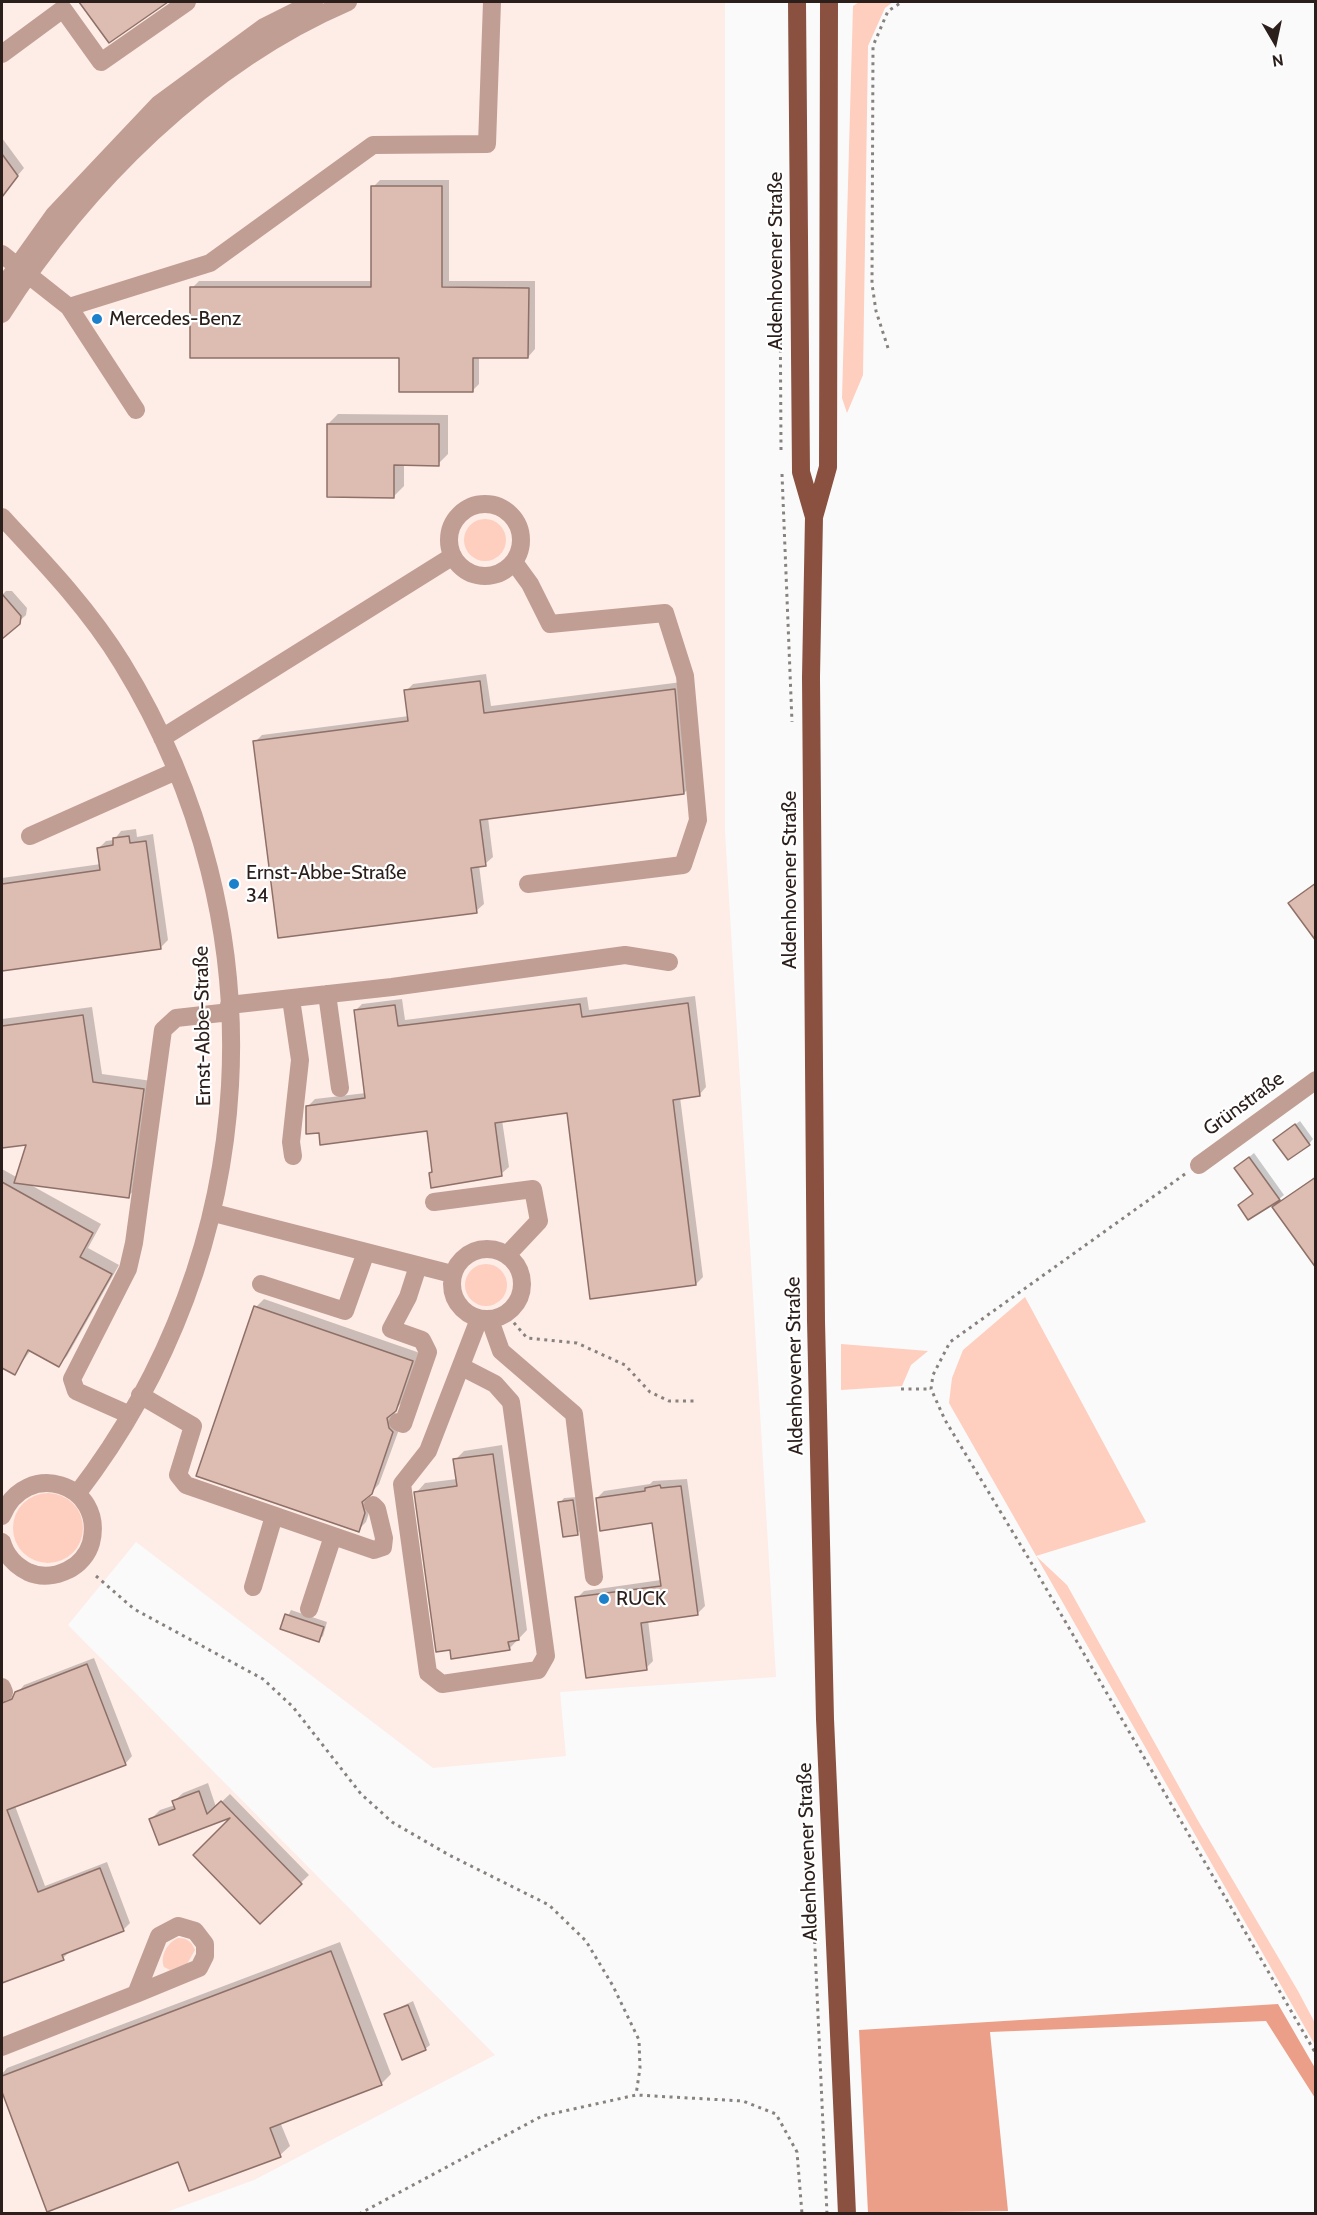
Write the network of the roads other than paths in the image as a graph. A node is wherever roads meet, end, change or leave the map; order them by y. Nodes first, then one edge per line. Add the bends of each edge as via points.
1 (187, 2) edge
2 (314, 2) edge
3 (348, 2) edge
4 (492, 2) edge
5 (797, 2) edge
6 (829, 2) edge
7 (843, 2) edge
8 (829, 22) junction
9 (2, 54) edge
10 (2, 254) edge
11 (21, 270) junction
12 (2, 288) edge
13 (69, 307) junction
14 (2, 314) edge
15 (135, 410) dead end
16 (814, 517) junction
17 (2, 518) edge
18 (453, 556) junction
19 (514, 562) junction
20 (162, 738) junction
21 (176, 771) junction
22 (30, 836) dead end
23 (528, 884) dead end
24 (669, 962) dead end
25 (327, 994) junction
26 (291, 999) junction
27 (229, 1008) junction
28 (1316, 1080) edge
29 (340, 1088) dead end
30 (293, 1156) dead end
31 (1199, 1165) road end
32 (434, 1202) dead end
33 (213, 1213) junction
34 (366, 1252) junction
35 (507, 1255) junction
36 (418, 1266) junction
37 (452, 1274) junction
38 (261, 1284) dead end
39 (492, 1317) junction
40 (462, 1367) junction
41 (140, 1395) junction
42 (130, 1415) junction
43 (398, 1422) dead end
44 (77, 1494) junction
45 (373, 1505) dead end
46 (2, 1516) edge
47 (274, 1516) junction
48 (333, 1536) junction
49 (2, 1542) edge
50 (5, 1561) edge
51 (594, 1577) dead end
52 (253, 1587) dead end
53 (309, 1609) dead end
54 (136, 1994) dead end
55 (2, 2047) edge
56 (847, 2214) edge

1 - 9 street via 100,62 63,9
2 - 11 street via 264,27 159,104 54,215
3 - 11 street via 272,39 167,117
4 - 13 street via 487,144 373,145 210,263
5 - 16 main road, Aldenhovener Straße via 801,472
6 - 8 main road, Aldenhovener Straße
7 - 8 main road
8 - 16 main road, Aldenhovener Straße via 828,467
10 - 11 street
11 - 12 street
11 - 13 street
11 - 14 street
13 - 15 street
16 - 56 main road, Aldenhovener Straße via 811,677 816,1321 825,1719
17 - 20 street, Ernst-Abbe-Straße via 53,571 88,615 122,663
18 - 19 street via 470,573 482,576 505,570
18 - 19 street via 450,533 454,522 471,507 495,505 505,510 519,529 521,540
18 - 20 street
19 - 23 street via 550,624 665,614 685,676 699,820 683,866
20 - 21 street, Ernst-Abbe-Straße
21 - 22 street
21 - 27 street, Ernst-Abbe-Straße via 214,889 226,948
24 - 25 street via 625,955
25 - 26 street
25 - 29 street
26 - 27 street
26 - 30 street via 300,1060 291,1142
27 - 33 street, Ernst-Abbe-Straße via 231,1081
27 - 42 street via 176,1018 164,1030 128,1269 72,1379 76,1391
28 - 31 street, Grünstraße
32 - 35 street via 533,1189 538,1221
33 - 34 street
33 - 41 street, Ernst-Abbe-Straße via 180,1315
34 - 36 street
34 - 38 street via 345,1311
35 - 37 street via 486,1248 475,1250 457,1264
35 - 39 street via 521,1273 522,1284 515,1306
36 - 37 street
36 - 43 street via 408,1297 391,1329 423,1340 428,1352 403,1424
37 - 39 street via 453,1297 468,1315
39 - 40 street
39 - 51 street via 501,1351 574,1414
40 - 40 street via 428,1451 402,1484 428,1673 442,1684 538,1671 546,1656 512,1402 495,1384
41 - 42 street, Ernst-Abbe-Straße
41 - 47 street via 193,1426 178,1475 186,1485
42 - 44 street, Ernst-Abbe-Straße
44 - 46 street via 52,1483 26,1487 15,1494
44 - 50 street via 89,1511 93,1532 83,1558 59,1574 45,1576
45 - 48 street via 383,1546 374,1550
47 - 48 street
47 - 52 street
48 - 53 street
49 - 50 street
54 - 55 street

